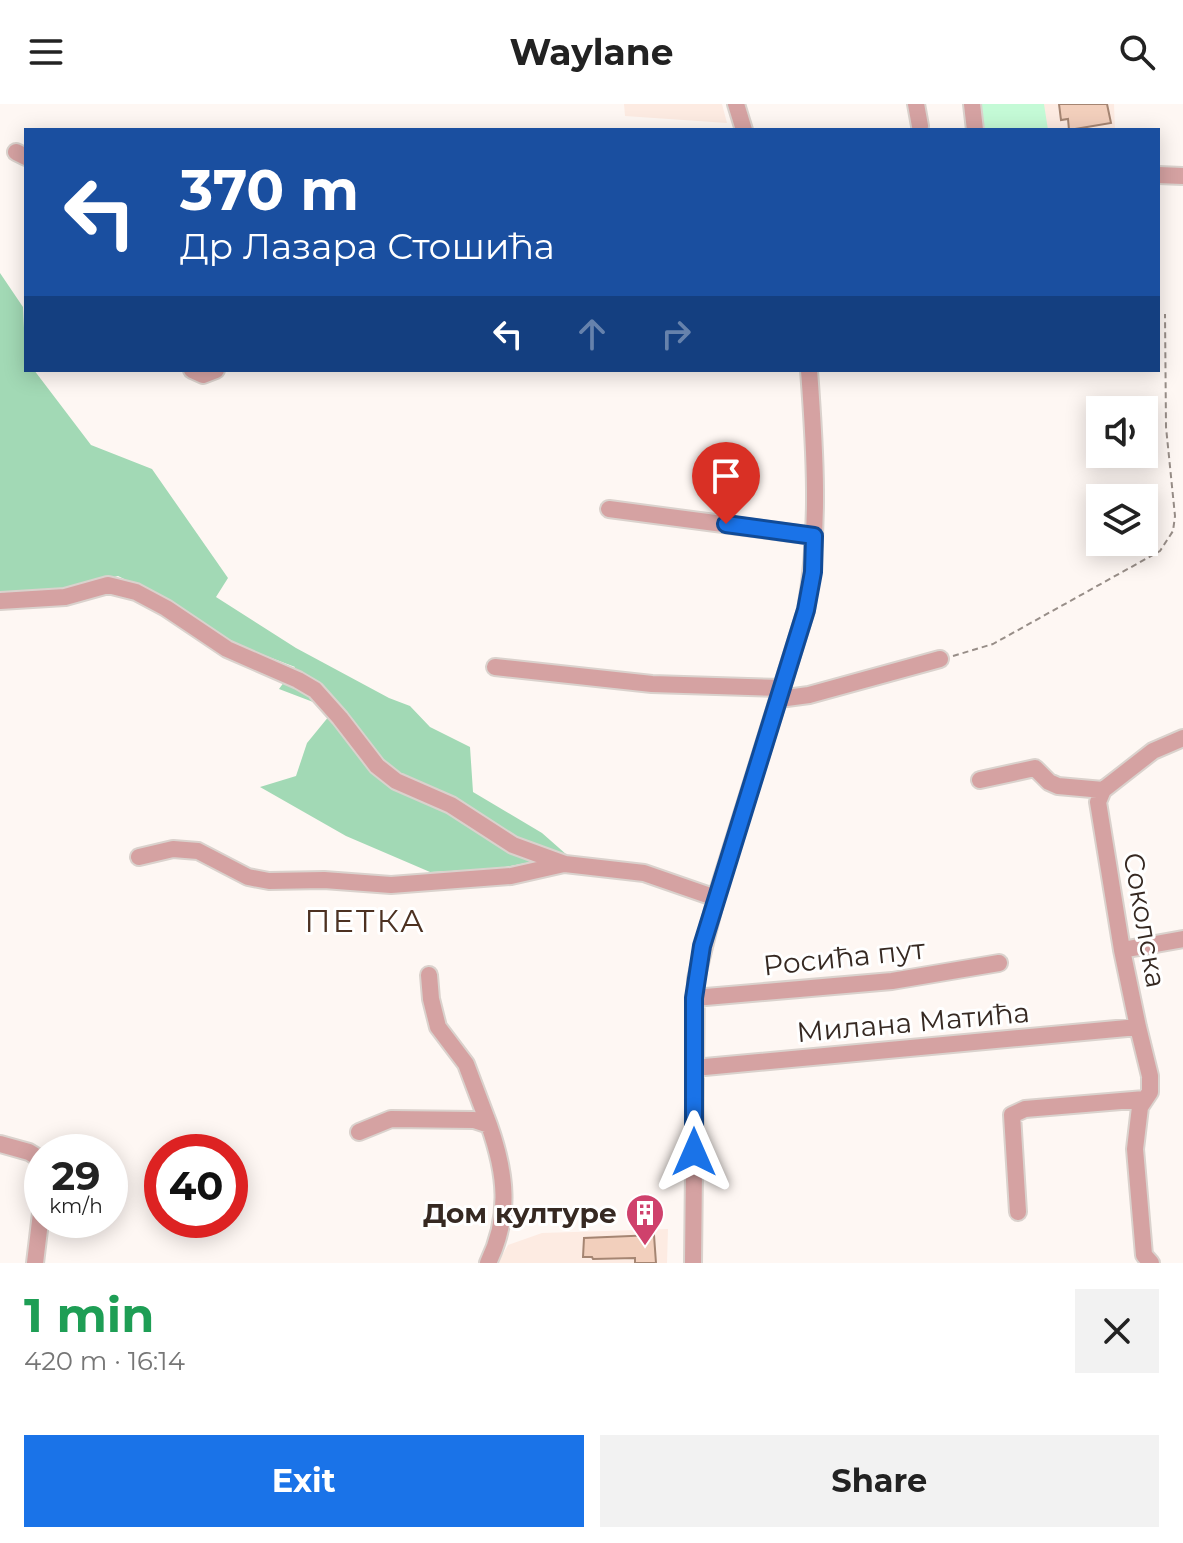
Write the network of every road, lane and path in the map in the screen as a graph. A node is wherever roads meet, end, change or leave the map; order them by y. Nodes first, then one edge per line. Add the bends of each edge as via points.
1 (736, 104) edge
2 (916, 104) edge
3 (972, 104) edge
4 (920, 126) dead end
5 (743, 128) edge
6 (975, 128) edge
7 (1160, 175) edge
8 (1183, 176) edge
9 (1165, 314) dead end
10 (809, 372) edge
11 (609, 509) dead end
12 (814, 536) junction
13 (0, 601) edge
14 (940, 659) joint
15 (495, 667) dead end
16 (781, 694) junction
17 (1183, 738) edge
18 (980, 780) dead end
19 (1103, 790) junction
20 (139, 857) dead end
21 (565, 864) junction
22 (716, 898) junction
23 (1183, 939) edge
24 (1122, 950) junction
25 (999, 963) dead end
26 (429, 975) dead end
27 (694, 998) junction
28 (1138, 1027) junction
29 (694, 1068) junction
30 (1145, 1099) junction
31 (489, 1125) junction
32 (359, 1132) dead end
33 (0, 1144) edge
34 (24, 1151) edge
35 (1018, 1212) dead end
36 (38, 1238) edge
37 (35, 1263) edge
38 (488, 1263) edge
39 (693, 1263) edge
40 (1151, 1263) edge

1 - 5 street
2 - 4 street
3 - 6 street
7 - 8 street
9 - 14 path via 1166,427 1175,516 1168,542 1093,591 993,644
10 - 12 street
11 - 12 street
12 - 16 street via 806,610
13 - 21 street via 65,597 108,585 136,592 227,649 315,690 377,766 396,781 451,805 513,845
14 - 16 street via 809,695
15 - 16 street
16 - 22 street
17 - 19 street via 1153,751
18 - 19 street via 1035,768 1058,786
19 - 24 street, Соколска via 1098,802
20 - 21 street via 173,849 198,851 248,877 269,881 391,885 511,876
21 - 22 street via 644,873
22 - 27 street
23 - 24 street
24 - 28 street, Соколска
25 - 27 street, Росића пут via 892,981
26 - 31 street via 438,1027 466,1064
27 - 29 street
28 - 29 street, Милана Матића
28 - 30 street, Соколска via 1150,1076
29 - 39 street
30 - 35 street via 1016,1111 1011,1120
30 - 40 street, Соколска via 1135,1149 1144,1255
31 - 32 street via 474,1120 391,1119
31 - 38 street via 506,1193
33 - 34 street
36 - 37 street

